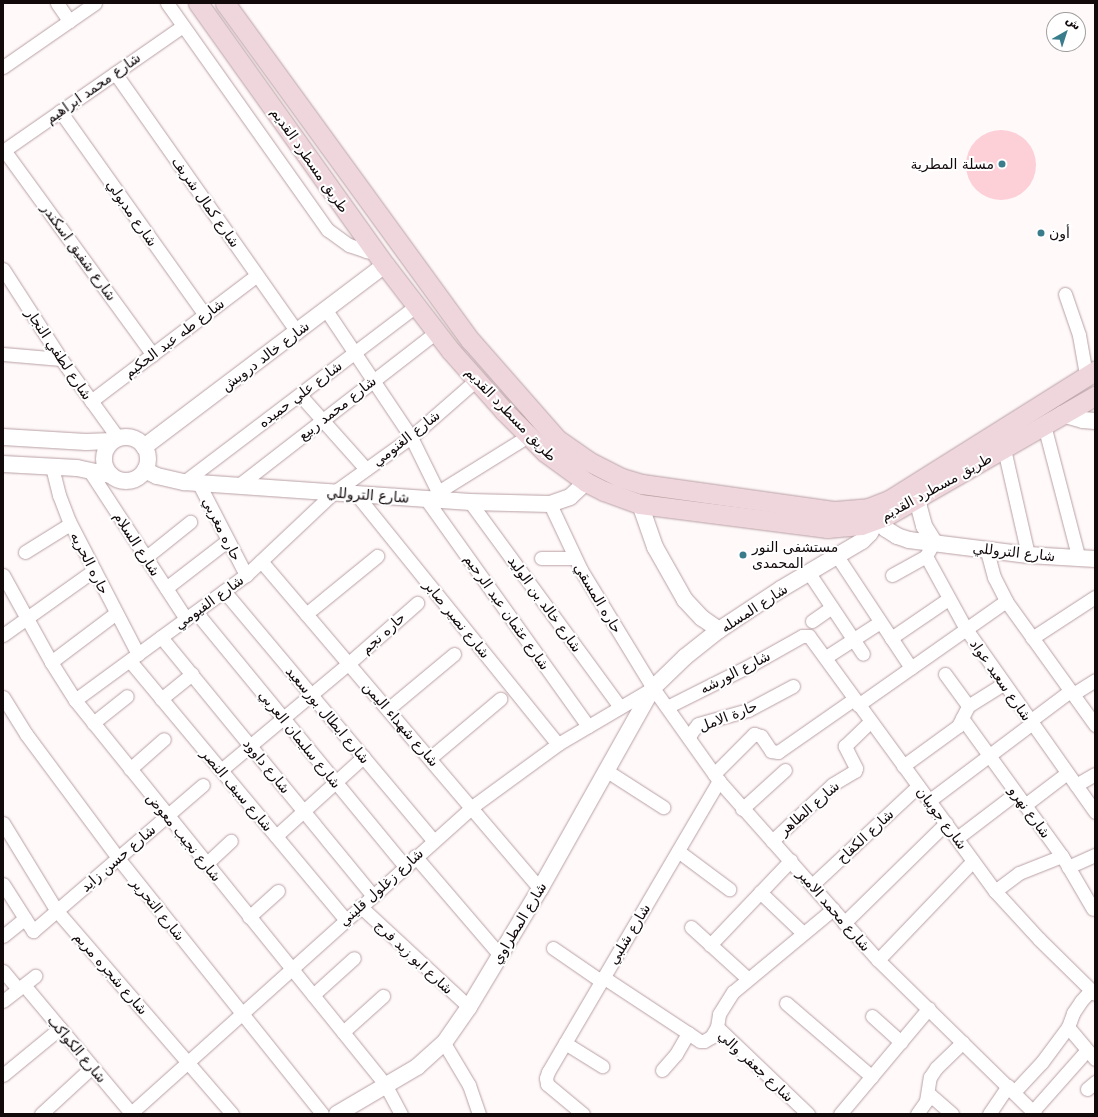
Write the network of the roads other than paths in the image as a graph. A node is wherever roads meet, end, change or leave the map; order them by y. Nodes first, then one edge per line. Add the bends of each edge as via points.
1 (57, 3) edge
2 (95, 3) edge
3 (167, 3) edge
4 (198, 3) edge
5 (225, 3) edge
6 (69, 21) junction
7 (183, 26) junction
8 (3, 67) edge
9 (115, 73) junction
10 (60, 111) junction
11 (4, 150) edge
12 (380, 259) junction
13 (3, 269) edge
14 (257, 275) junction
15 (1065, 294) dead end
16 (416, 306) junction
17 (326, 310) junction
18 (205, 315) junction
19 (297, 332) junction
20 (436, 332) junction
21 (356, 352) junction
22 (3, 354) edge
23 (152, 355) junction
24 (61, 359) junction
25 (1090, 374) edge
26 (374, 379) junction
27 (476, 380) junction
28 (300, 395) junction
29 (1095, 396) edge
30 (91, 401) junction
31 (1062, 414) junction
32 (322, 421) junction
33 (1095, 421) edge
34 (1044, 425) junction
35 (528, 436) junction
36 (3, 437) edge
37 (412, 437) junction
38 (115, 440) junction
39 (144, 447) junction
40 (1004, 449) junction
41 (3, 464) edge
42 (52, 467) junction
43 (366, 469) junction
44 (89, 470) junction
45 (145, 470) junction
46 (111, 475) junction
47 (191, 482) junction
48 (586, 482) junction
49 (239, 485) junction
50 (333, 493) junction
51 (356, 494) junction
52 (435, 497) junction
53 (919, 498) junction
54 (470, 502) junction
55 (550, 504) junction
56 (640, 504) junction
57 (877, 520) junction
58 (190, 522) dead end
59 (70, 524) junction
60 (228, 540) junction
61 (934, 542) junction
62 (987, 551) junction
63 (26, 552) dead end
64 (1028, 555) junction
65 (377, 556) dead end
66 (836, 556) junction
67 (926, 556) junction
68 (145, 558) junction
69 (541, 558) dead end
70 (574, 558) junction
71 (1087, 559) edge
72 (261, 561) junction
73 (94, 570) junction
74 (809, 573) junction
75 (3, 575) edge
76 (246, 575) junction
77 (892, 576) dead end
78 (166, 588) junction
79 (224, 591) junction
80 (1095, 597) edge
81 (948, 599) junction
82 (1006, 601) junction
83 (417, 602) dead end
84 (832, 607) junction
85 (116, 613) junction
86 (306, 614) junction
87 (191, 615) junction
88 (26, 618) junction
89 (812, 621) dead end
90 (880, 622) junction
91 (719, 630) junction
92 (966, 630) junction
93 (3, 635) edge
94 (802, 636) joint
95 (161, 637) junction
96 (891, 638) junction
97 (1032, 638) junction
98 (853, 639) junction
99 (454, 654) dead end
100 (863, 654) dead end
101 (134, 657) junction
102 (826, 657) junction
103 (51, 662) junction
104 (349, 663) junction
105 (911, 668) junction
106 (192, 674) junction
107 (945, 674) dead end
108 (1095, 680) edge
109 (1003, 684) junction
110 (793, 686) dead end
111 (653, 688) junction
112 (1071, 693) junction
113 (311, 695) junction
114 (3, 696) edge
115 (127, 696) dead end
116 (161, 699) junction
117 (500, 699) dead end
118 (75, 700) junction
119 (856, 702) junction
120 (667, 706) junction
121 (968, 706) junction
122 (620, 707) junction
123 (388, 709) junction
124 (283, 718) junction
125 (962, 718) junction
126 (870, 722) junction
127 (1031, 722) junction
128 (94, 723) junction
129 (1095, 725) edge
130 (588, 726) junction
131 (689, 738) junction
132 (164, 739) dead end
133 (558, 744) junction
134 (250, 746) junction
135 (989, 756) junction
136 (363, 757) junction
137 (430, 758) junction
138 (904, 766) junction
139 (130, 769) junction
140 (221, 770) junction
141 (785, 770) dead end
142 (608, 771) junction
143 (1067, 772) junction
144 (1095, 774) edge
145 (717, 778) junction
146 (336, 782) junction
147 (203, 785) dead end
148 (1076, 785) junction
149 (918, 786) junction
150 (1016, 793) junction
151 (930, 800) junction
152 (1025, 805) junction
153 (472, 807) junction
154 (663, 808) dead end
155 (742, 809) junction
156 (304, 811) junction
157 (1095, 812) edge
158 (167, 816) junction
159 (3, 823) edge
160 (946, 823) junction
161 (276, 836) junction
162 (957, 838) junction
163 (433, 840) junction
164 (772, 840) junction
165 (231, 841) dead end
166 (678, 851) junction
167 (1095, 855) edge
168 (415, 856) junction
169 (118, 858) junction
170 (791, 860) junction
171 (973, 861) junction
172 (1065, 861) junction
173 (206, 864) junction
174 (405, 866) junction
175 (3, 884) edge
176 (812, 885) junction
177 (540, 889) junction
178 (729, 889) dead end
179 (278, 891) dead end
180 (995, 891) junction
181 (760, 892) junction
182 (372, 895) junction
183 (360, 906) junction
184 (833, 909) junction
185 (1093, 909) dead end
186 (57, 911) junction
187 (249, 917) junction
188 (25, 918) junction
189 (345, 919) junction
190 (844, 923) junction
191 (691, 927) dead end
192 (802, 933) junction
193 (3, 936) edge
194 (710, 945) junction
195 (553, 948) dead end
196 (500, 955) junction
197 (354, 958) dead end
198 (878, 960) junction
199 (291, 968) junction
200 (3, 971) edge
201 (35, 976) dead end
202 (748, 978) junction
203 (602, 979) junction
204 (21, 987) junction
205 (1093, 992) edge
206 (312, 995) junction
207 (383, 996) dead end
208 (3, 1001) edge
209 (786, 1002) dead end
210 (469, 1007) junction
211 (929, 1008) junction
212 (242, 1013) junction
213 (872, 1016) dead end
214 (717, 1027) junction
215 (1068, 1027) junction
216 (60, 1028) junction
217 (343, 1032) junction
218 (688, 1033) junction
219 (901, 1042) junction
220 (963, 1042) junction
221 (444, 1043) junction
222 (565, 1043) junction
223 (1091, 1055) edge
224 (188, 1062) junction
225 (602, 1066) dead end
226 (92, 1067) junction
227 (662, 1070) dead end
228 (3, 1075) edge
229 (872, 1077) junction
230 (386, 1086) junction
231 (1011, 1089) junction
232 (928, 1093) junction
233 (1034, 1113) edge
234 (41, 1114) edge
235 (131, 1114) edge
236 (232, 1114) edge
237 (322, 1114) edge
238 (337, 1114) edge
239 (401, 1114) edge
240 (479, 1114) edge
241 (583, 1114) edge
242 (808, 1114) edge
243 (840, 1114) edge
244 (917, 1114) edge
245 (952, 1114) edge
246 (989, 1114) edge

1 - 6 street
2 - 6 street
3 - 7 street
4 - 12 main road, طريق مسطرد القديم
5 - 25 main road, طريق مسطرد القديم via 472,341 557,439 588,461 616,475 642,484 836,511 868,508 889,500
6 - 8 street
7 - 9 street, شارع محمد ابراهيم
7 - 12 street via 328,230 349,245
9 - 10 street, شارع محمد ابراهيم
9 - 14 street, شارع كمال شريف
10 - 11 street, شارع محمد ابراهيم
10 - 18 street, شارع مدبولي
11 - 23 street, شارع شفيق اسكندر
12 - 16 main road, طريق مسطرد القديم
12 - 17 street, شارع خالد درويش
13 - 24 street, شارع لطفي النجار
14 - 18 street, شارع طه عبد الحكيم
14 - 19 street, شارع كمال شريف
15 - 25 street via 1079,335 1085,368
16 - 20 main road, طريق مسطرد القديم
16 - 21 street, شارع علي حميده
17 - 19 street, شارع خالد درويش
17 - 21 street, شارع عثمان عبد الرحيم
18 - 23 street, شارع طه عبد الحكيم
19 - 39 street, شارع خالد درويش
20 - 26 street, شارع محمد ربيع
20 - 27 main road, طريق مسطرد القديم
21 - 26 street, شارع عثمان عبد الرحيم
21 - 28 street, شارع علي حميده
22 - 24 street
23 - 30 street, شارع طه عبد الحكيم
24 - 30 street, شارع لطفي النجار
26 - 32 street, شارع محمد ربيع
26 - 37 street, شارع عثمان عبد الرحيم
27 - 35 main road, طريق مسطرد القديم
27 - 37 street, شارع الغنومي
28 - 32 street
28 - 47 street, شارع علي حميده
29 - 31 main road
30 - 38 street, شارع لطفي النجار
31 - 33 street
31 - 34 main road, طريق مسطرد القديم
32 - 43 street
32 - 49 street, شارع محمد ربيع
34 - 40 main road, طريق مسطرد القديم
34 - 71 street
35 - 48 main road, طريق مسطرد القديم
35 - 52 street
36 - 38 street via 86,442
37 - 43 street, شارع الغنومي
37 - 52 street, شارع عثمان عبد الرحيم
38 - 39 street via 132,438
38 - 46 street via 105,452 104,458
39 - 45 street via 148,458
40 - 53 main road, طريق مسطرد القديم
40 - 64 street
41 - 42 street
42 - 44 street
42 - 59 street, حاره الحريه
43 - 50 street, شارع الغنومي
44 - 46 street
44 - 68 street, شارع السلام
45 - 46 street via 135,479 129,480
45 - 47 street, شارع التروللي via 157,476
47 - 49 street, شارع التروللي
47 - 60 street, حاره مغربي
48 - 55 street, شارع التروللي via 570,497
48 - 56 main road, طريق مسطرد القديم
49 - 50 street, شارع التروللي
50 - 51 street, شارع التروللي
50 - 72 street, شارع الفيومي
51 - 52 street, شارع التروللي
51 - 133 street, شارع نصير صابر
52 - 54 street, شارع التروللي
52 - 130 street, شارع عثمان عبد الرحيم
53 - 57 main road, طريق مسطرد القديم
53 - 61 street via 924,526
54 - 55 street, شارع التروللي
54 - 122 street, شارع خالد بن الوليد
55 - 70 street, حاره المسقي
56 - 57 main road, طريق مسطرد القديم via 827,528 850,527
56 - 91 street via 655,547 686,600 702,618
57 - 61 street, شارع التروللي via 897,536 909,540
57 - 66 street, شارع المسله via 866,538
58 - 68 street
59 - 63 street
59 - 73 street, حاره الحريه
60 - 76 street, حاره مغربي
60 - 78 street
61 - 62 street, شارع التروللي
61 - 67 street
62 - 64 street, شارع التروللي
62 - 82 street via 994,577
64 - 71 street, شارع التروللي
65 - 86 street
66 - 74 street, شارع المسله
66 - 90 street
67 - 77 street
67 - 81 street, شارع سعيد عواد
68 - 78 street, شارع السلام
69 - 70 street
70 - 111 street, حاره المسقي
72 - 76 street, شارع الفيومي
72 - 86 street, شارع شهداء اليمن
73 - 85 street, حاره الحريه
73 - 88 street
74 - 84 street
74 - 91 street, شارع المسله
75 - 88 street, شارع نجيب معوض
76 - 79 street, شارع الفيومي
78 - 87 street, شارع السلام
79 - 87 street, شارع الفيومي
79 - 113 street, شارع ابطال بورسعيد
80 - 97 street
81 - 92 street, شارع سعيد عواد
81 - 96 street
82 - 92 street
82 - 97 street
83 - 104 street, حاره نجم
84 - 89 street
84 - 98 street
85 - 101 street, حاره الحريه
85 - 103 street
86 - 104 street, شارع شهداء اليمن
87 - 95 street, شارع الفيومي
87 - 124 street, شارع سليمان العربي
88 - 93 street
88 - 103 street, شارع نجيب معوض
90 - 96 street
90 - 98 street
91 - 111 street, شارع المسله
92 - 105 street
92 - 109 street, شارع سعيد عواد
94 - 102 street, شارع جوبيان via 812,639
94 - 120 street, شارع الورشه via 747,667
95 - 101 street, شارع الفيومي
95 - 106 street, شارع داوود
96 - 105 street
97 - 112 street
98 - 100 street
98 - 102 street
99 - 123 street
101 - 116 street, شارع سيف النصر
101 - 118 street, شارع الفيومي
102 - 119 street, شارع جوبيان
103 - 118 street, شارع نجيب معوض
104 - 113 street, حاره نجم
104 - 123 street, شارع شهداء اليمن
105 - 119 street
106 - 116 street
106 - 134 street, شارع داوود
107 - 121 street
108 - 112 street
109 - 121 street
109 - 127 street, شارع سعيد عواد
110 - 131 street, حارة الامل via 748,710 698,724
111 - 120 street, شارع محمد الامير
111 - 122 street, شارع زغلول قليني
111 - 142 street, شارع المطراوي
112 - 127 street
112 - 129 street
113 - 124 street, حاره نجم
113 - 136 street, شارع ابطال بورسعيد
114 - 169 street, شارع التحرير via 26,734
115 - 128 street
116 - 140 street, شارع سيف النصر
117 - 137 street
118 - 128 street, شارع نجيب معوض
119 - 126 street, شارع جوبيان
119 - 145 street, شارع شلبي via 778,752 770,751 761,736 754,734
120 - 131 street, شارع محمد الامير
121 - 125 street
122 - 130 street, شارع زغلول قليني
123 - 137 street, شارع شهداء اليمن
124 - 134 street, حاره نجم
124 - 146 street, شارع سليمان العربي
125 - 135 street, شارع نهرو
125 - 138 street via 955,729
126 - 138 street, شارع جوبيان
126 - 164 street, شارع الطاهر via 845,746 856,771 833,784
127 - 135 street
127 - 143 street, شارع سعيد عواد
128 - 139 street, شارع نجيب معوض
130 - 133 street, شارع زغلول قليني
131 - 145 street, شارع محمد الامير
132 - 139 street
133 - 153 street, شارع زغلول قليني
134 - 140 street, حاره نجم
134 - 156 street, شارع داوود
135 - 150 street, شارع نهرو
135 - 151 street
136 - 146 street
136 - 163 street, شارع ابطال بورسعيد
137 - 153 street, شارع شهداء اليمن
138 - 149 street, شارع جوبيان
139 - 158 street, شارع نجيب معوض
140 - 161 street, شارع سيف النصر
141 - 155 street
142 - 154 street
142 - 177 street, شارع المطراوي
143 - 148 street, شارع سعيد عواد
143 - 152 street
144 - 148 street
145 - 155 street, شارع محمد الامير
145 - 166 street, شارع شلبي
146 - 156 street
146 - 174 street, شارع سليمان العربي
147 - 158 street, شارع حسن زايد
148 - 157 street, شارع سعيد عواد
149 - 151 street, شارع جوبيان
149 - 176 street, شارع الكفاح
150 - 152 street, شارع نهرو
150 - 162 street
151 - 160 street, شارع جوبيان
152 - 172 street, شارع نهرو
153 - 163 street, شارع زغلول قليني
153 - 177 street, شارع شهداء اليمن
155 - 164 street, شارع محمد الامير
156 - 161 street
156 - 182 street, شارع داوود
158 - 169 street, شارع حسن زايد
158 - 173 street, شارع نجيب معوض
159 - 186 street, شارع شجره مريم
160 - 162 street, شارع جوبيان
160 - 190 street
161 - 189 street, شارع سيف النصر
162 - 171 street, شارع جوبيان
163 - 168 street, شارع زغلول قليني
164 - 170 street, شارع محمد الامير
165 - 173 street
166 - 178 street
166 - 203 street, شارع شلبي
167 - 172 street
168 - 174 street, شارع زغلول قليني
168 - 196 street
169 - 186 street, شارع حسن زايد
169 - 212 street, شارع التحرير
170 - 176 street, شارع محمد الامير
170 - 181 street
171 - 180 street, شارع جوبيان
171 - 198 street
172 - 180 street via 1019,873
172 - 185 street, شارع نهرو
173 - 187 street, شارع نجيب معوض
174 - 182 street, شارع زغلول قليني
175 - 188 street
176 - 184 street, شارع محمد الامير
177 - 196 street, شارع المطراوي
179 - 187 street
180 - 205 street, شارع جوبيان
181 - 192 street
181 - 194 street
182 - 183 street, شارع زغلول قليني
183 - 189 street, شارع زغلول قليني
183 - 210 street, شارع ابو زيد فرج
184 - 190 street, شارع محمد الامير
184 - 192 street
186 - 188 street, شارع حسن زايد via 33,931
186 - 224 street, شارع شجره مريم
187 - 199 street, شارع نجيب معوض
188 - 193 street
189 - 199 street, شارع زغلول قليني
190 - 198 street, شارع محمد الامير
191 - 194 street
192 - 202 street
194 - 202 street
195 - 203 street, شارع جعفر والي
196 - 210 street, شارع المطراوي
197 - 206 street
198 - 211 street, شارع محمد الامير
199 - 206 street, شارع نجيب معوض
199 - 212 street, شارع زغلول قليني
200 - 204 street, شارع الكواكب
201 - 204 street
202 - 214 street via 725,1003 719,1014
203 - 218 street, شارع جعفر والي
203 - 222 street, شارع شلبي
204 - 208 street
204 - 216 street, شارع الكواكب
205 - 215 street via 1080,1001
206 - 217 street, شارع نجيب معوض
207 - 217 street
209 - 229 street
210 - 221 street, شارع المطراوي
211 - 219 street
211 - 220 street, شارع محمد الامير
212 - 224 street, شارع زغلول قليني
212 - 237 street, شارع التحرير
213 - 219 street
214 - 218 street, شارع جعفر والي via 711,1037 704,1041
214 - 242 street, شارع جعفر والي
215 - 223 street
215 - 231 street via 1042,1062
216 - 226 street, شارع الكواكب
216 - 228 street
217 - 230 street, شارع نجيب معوض
218 - 227 street via 676,1054
219 - 229 street
220 - 231 street, شارع محمد الامير
220 - 232 street via 936,1068 927,1086
221 - 230 street, شارع المطراوي via 417,1067
221 - 240 street via 469,1085
222 - 225 street
222 - 241 street, شارع شلبي via 548,1072 547,1084
223 - 233 street
224 - 235 street, شارع زغلول قليني
224 - 236 street, شارع شجره مريم
226 - 234 street
226 - 235 street, شارع الكواكب
229 - 243 street
230 - 238 street, شارع المطراوي
230 - 239 street, شارع نجيب معوض
231 - 233 street, شارع محمد الامير
231 - 246 street
232 - 244 street
232 - 245 street

